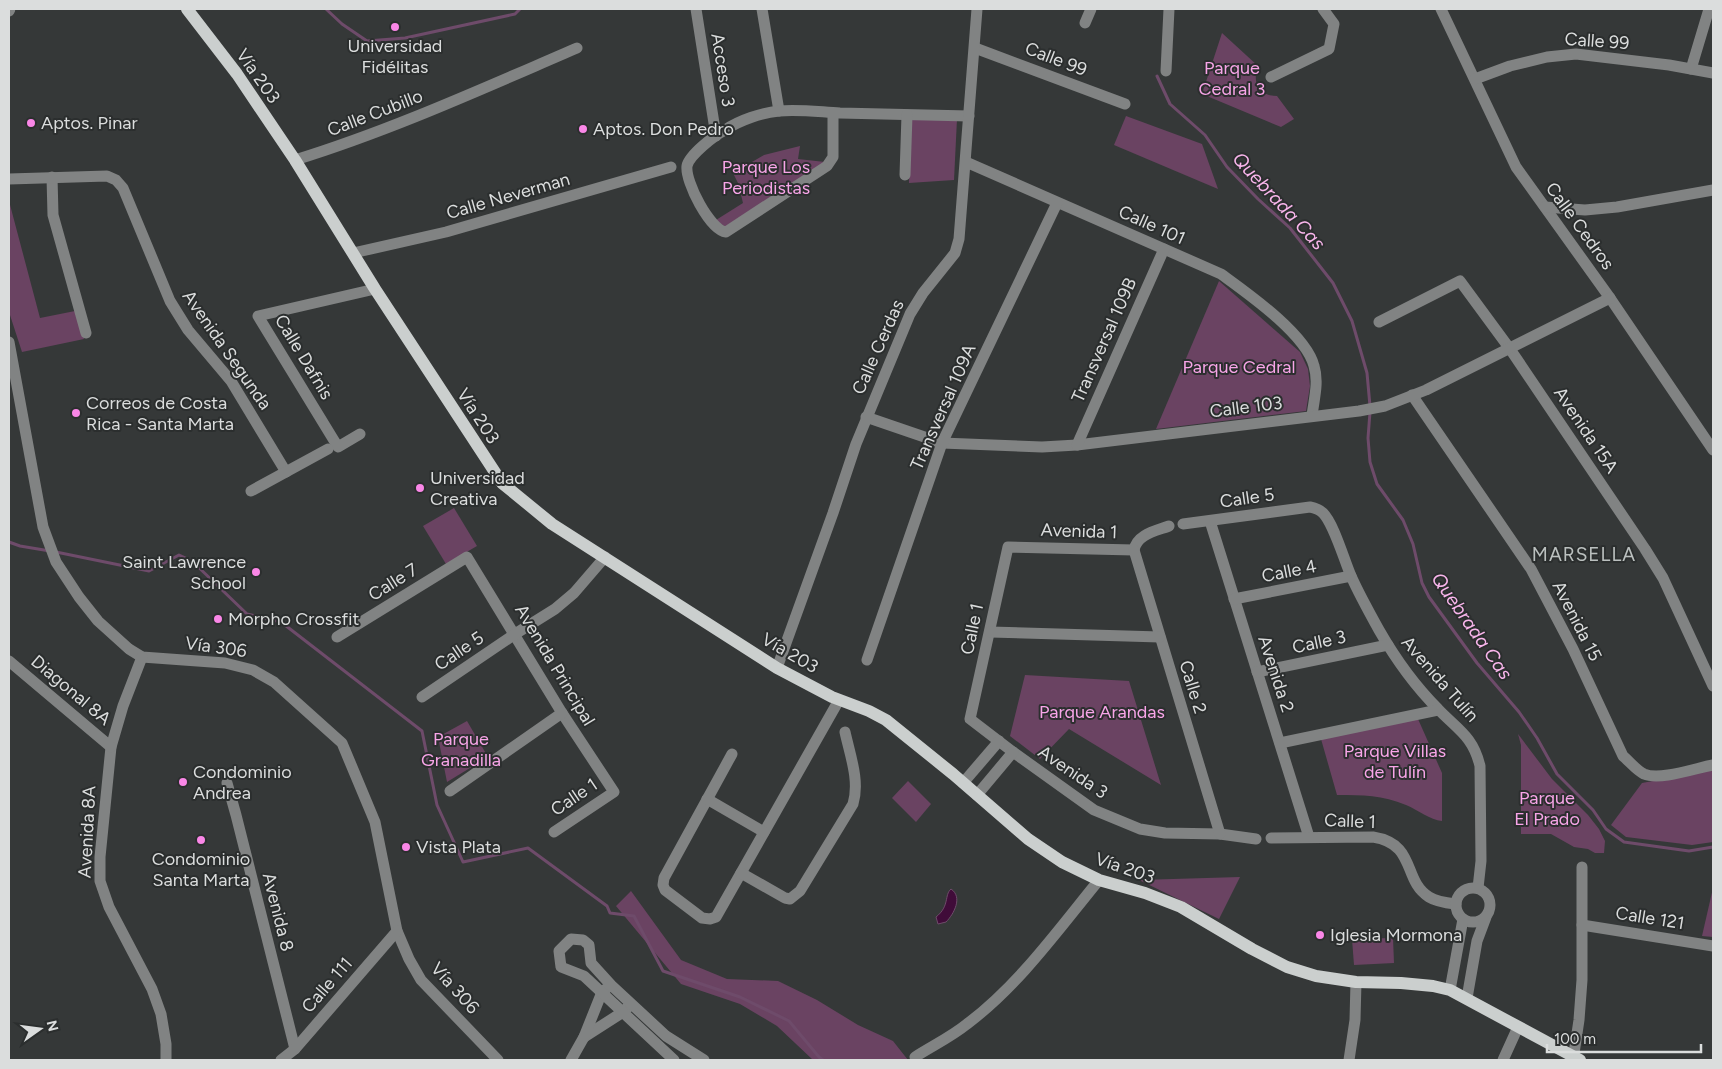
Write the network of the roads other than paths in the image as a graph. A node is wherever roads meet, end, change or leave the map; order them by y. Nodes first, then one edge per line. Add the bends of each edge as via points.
1 (187, 9) edge
2 (696, 9) edge
3 (762, 9) edge
4 (977, 9) edge
5 (1092, 9) edge
6 (1169, 9) edge
7 (1323, 9) edge
8 (1441, 9) edge
9 (1709, 9) edge
10 (1085, 23) dead end
11 (577, 48) dead end
12 (975, 48) junction
13 (1691, 69) junction
14 (1166, 70) dead end
15 (1713, 73) edge
16 (1271, 77) dead end
17 (1475, 79) junction
18 (1124, 104) dead end
19 (779, 111) junction
20 (833, 113) junction
21 (907, 115) junction
22 (969, 116) junction
23 (716, 136) junction
24 (295, 160) junction
25 (966, 162) junction
26 (671, 167) dead end
27 (905, 174) dead end
28 (52, 177) junction
29 (9, 179) edge
30 (1713, 190) edge
31 (1057, 203) junction
32 (1545, 207) junction
33 (1164, 248) junction
34 (353, 253) junction
35 (376, 289) junction
36 (1610, 298) junction
37 (1379, 322) dead end
38 (86, 332) dead end
39 (9, 342) edge
40 (1510, 349) junction
41 (1412, 395) junction
42 (1312, 416) junction
43 (866, 417) junction
44 (360, 434) dead end
45 (942, 443) junction
46 (1077, 445) junction
47 (328, 449) dead end
48 (1713, 450) edge
49 (286, 472) junction
50 (251, 491) dead end
51 (1316, 508) joint
52 (1210, 521) junction
53 (1182, 524) dead end
54 (1169, 526) dead end
55 (1008, 546) joint
56 (1134, 550) junction
57 (467, 557) joint
58 (605, 557) junction
59 (1351, 576) junction
60 (1234, 599) junction
61 (990, 632) junction
62 (515, 634) junction
63 (337, 637) dead end
64 (1160, 637) junction
65 (1388, 645) junction
66 (142, 657) junction
67 (867, 660) dead end
68 (9, 661) edge
69 (777, 668) junction
70 (1257, 672) junction
71 (1711, 672) edge
72 (1713, 686) edge
73 (422, 697) dead end
74 (839, 700) junction
75 (1438, 710) junction
76 (562, 713) junction
77 (970, 719) joint
78 (845, 732) dead end
79 (999, 741) junction
80 (1280, 743) junction
81 (111, 746) junction
82 (1013, 752) junction
83 (732, 754) dead end
84 (1713, 765) edge
85 (963, 783) junction
86 (227, 784) dead end
87 (450, 791) dead end
88 (614, 792) joint
89 (977, 795) junction
90 (707, 799) junction
91 (554, 832) dead end
92 (764, 832) junction
93 (1220, 834) junction
94 (1308, 837) junction
95 (1256, 838) dead end
96 (1271, 838) dead end
97 (1582, 867) dead end
98 (741, 873) junction
99 (1099, 880) junction
100 (1478, 888) junction
101 (1456, 904) junction
102 (1486, 917) junction
103 (1463, 919) junction
104 (1582, 925) junction
105 (397, 931) junction
106 (1713, 946) edge
107 (1356, 982) junction
108 (607, 989) junction
109 (1450, 990) junction
110 (1468, 998) junction
111 (631, 1003) junction
112 (623, 1012) junction
113 (1518, 1027) junction
114 (584, 1037) junction
115 (677, 1043) junction
116 (295, 1048) junction
117 (915, 1057) dead end
118 (671, 1058) edge
119 (1575, 1059) edge
120 (166, 1060) edge
121 (282, 1060) edge
122 (498, 1060) edge
123 (571, 1060) edge
124 (704, 1060) edge
125 (1349, 1060) edge
126 (1503, 1060) edge

1 - 24 main road, Vía 203 via 237,74
2 - 23 street, Acceso 3
3 - 19 street
4 - 12 street, Calle Cerdas
5 - 10 street
6 - 14 street
7 - 16 street via 1334,24 1329,49
8 - 17 street, Calle Cedros
9 - 13 street
11 - 24 street, Calle Cubillo via 433,110
12 - 18 street, Calle 99
12 - 22 street, Calle Cerdas
13 - 15 street, Calle 99
13 - 17 street, Calle 99 via 1576,54 1510,66
17 - 32 street, Calle Cedros via 1516,168
19 - 20 street
19 - 23 street via 740,122
20 - 21 street
20 - 23 street via 833,156 827,166 726,232 717,229 706,214 687,171 692,158
21 - 22 street
21 - 27 street
22 - 25 street, Calle Cerdas
24 - 34 main road, Vía 203
25 - 31 street, Calle 101
25 - 43 street, Calle Cerdas via 955,253 910,314
26 - 34 street, Calle Neverman via 446,232
28 - 29 street, Avenida Segunda
28 - 38 street via 53,215
28 - 49 street, Avenida Segunda via 107,176 123,188 170,301 188,330 231,381
30 - 32 street via 1618,207 1585,210
31 - 33 street, Calle 101
31 - 45 street, Transversal 109A
32 - 36 street, Calle Cedros
33 - 42 street, Calle 101 via 1221,274 1254,299 1307,348 1317,383
33 - 46 street, Transversal 109B
34 - 35 main road, Vía 203
35 - 44 street, Calle Dafnis via 258,316 338,447
35 - 58 main road, Vía 203 via 502,483 552,524
36 - 40 street, Calle 103
36 - 48 street, Calle Cedros
37 - 40 street, Avenida 15A via 1460,281
39 - 66 street via 48,544 56,562 98,621
40 - 41 street, Calle 103
40 - 71 street, Avenida 15A via 1664,578
41 - 42 street, Calle 103 via 1385,406
41 - 84 street, Avenida 15 via 1531,569 1623,756 1645,774 1656,776
42 - 46 street, Calle 103
43 - 45 street, Calle 103
43 - 69 street, Calle Cerdas
45 - 46 street, Calle 103 via 1042,447
45 - 67 street, Transversal 109A
47 - 49 street
49 - 50 street
51 - 52 street, Calle 5
51 - 59 street, Avenida Tulín via 1329,522
52 - 53 street, Calle 5
52 - 60 street, Avenida 2
54 - 56 street, Avenida 1 via 1141,537
55 - 56 street, Avenida 1
55 - 61 street, Calle 1
56 - 64 street, Calle 2
57 - 62 street, Avenida Principal
57 - 63 street, Calle 7
58 - 62 street, Calle 5 via 574,593
58 - 69 main road, Vía 203
59 - 60 street, Calle 4
59 - 65 street, Avenida Tulín
60 - 70 street, Avenida 2
61 - 64 street
61 - 77 street, Calle 1
62 - 73 street, Calle 5
62 - 76 street, Avenida Principal
64 - 93 street, Calle 2
65 - 70 street, Calle 3
65 - 75 street, Avenida Tulín
66 - 81 street, Avenida 8A
66 - 105 street, Vía 306 via 225,663 253,670 274,682 342,743 375,822
68 - 81 street, Diagonal 8A
69 - 74 main road, Vía 203
70 - 80 street, Avenida 2
71 - 72 street, Avenida 15A
74 - 85 main road, Vía 203 via 886,720
74 - 92 street
75 - 80 street
75 - 100 street, Avenida Tulín via 1463,731 1477,754 1480,766 1482,861
76 - 87 street
76 - 88 street, Avenida Principal
77 - 79 street, Avenida 3
78 - 98 street via 856,796 800,891 790,899 786,898
79 - 82 street, Avenida 3
79 - 85 street
80 - 94 street, Avenida 2
81 - 120 street, Avenida 8A via 100,881 112,915 152,989 161,1014
82 - 89 street
82 - 93 street, Avenida 3 via 1094,810 1140,829
83 - 90 street
85 - 89 main road, Vía 203
86 - 116 street, Avenida 8
88 - 91 street, Calle 1
89 - 99 main road, Vía 203 via 1028,839 1062,862
90 - 92 street
90 - 98 street via 664,878 665,890 702,918 710,919 716,917
92 - 98 street
93 - 95 street, Avenida 3
94 - 96 street, Calle 1
94 - 101 street, Calle 1 via 1383,839 1403,853 1421,890 1436,900
97 - 104 street
99 - 107 main road, Vía 203 via 1181,907 1287,966 1316,976
99 - 117 street via 998,998 967,1025
100 - 101 street via 1463,891
100 - 102 street via 1488,895 1490,901
101 - 103 street
102 - 103 street via 1472,922
102 - 110 street via 1477,941
103 - 109 street
104 - 106 street, Calle 121
104 - 119 street via 1582,980
105 - 116 street, Calle 111
105 - 122 street, Vía 306 via 421,980
107 - 109 main road, Vía 203 via 1401,983
107 - 125 street
108 - 108 street via 591,963 589,945 583,940 571,939 559,950 561,967
108 - 111 street
108 - 112 street
108 - 114 street
109 - 110 main road, Vía 203
110 - 113 main road, Vía 203
111 - 112 street
111 - 115 street
112 - 114 street
112 - 118 street
113 - 119 main road, Vía 203
113 - 126 street
114 - 123 street
115 - 118 street
115 - 124 street
116 - 121 street, Calle 111

